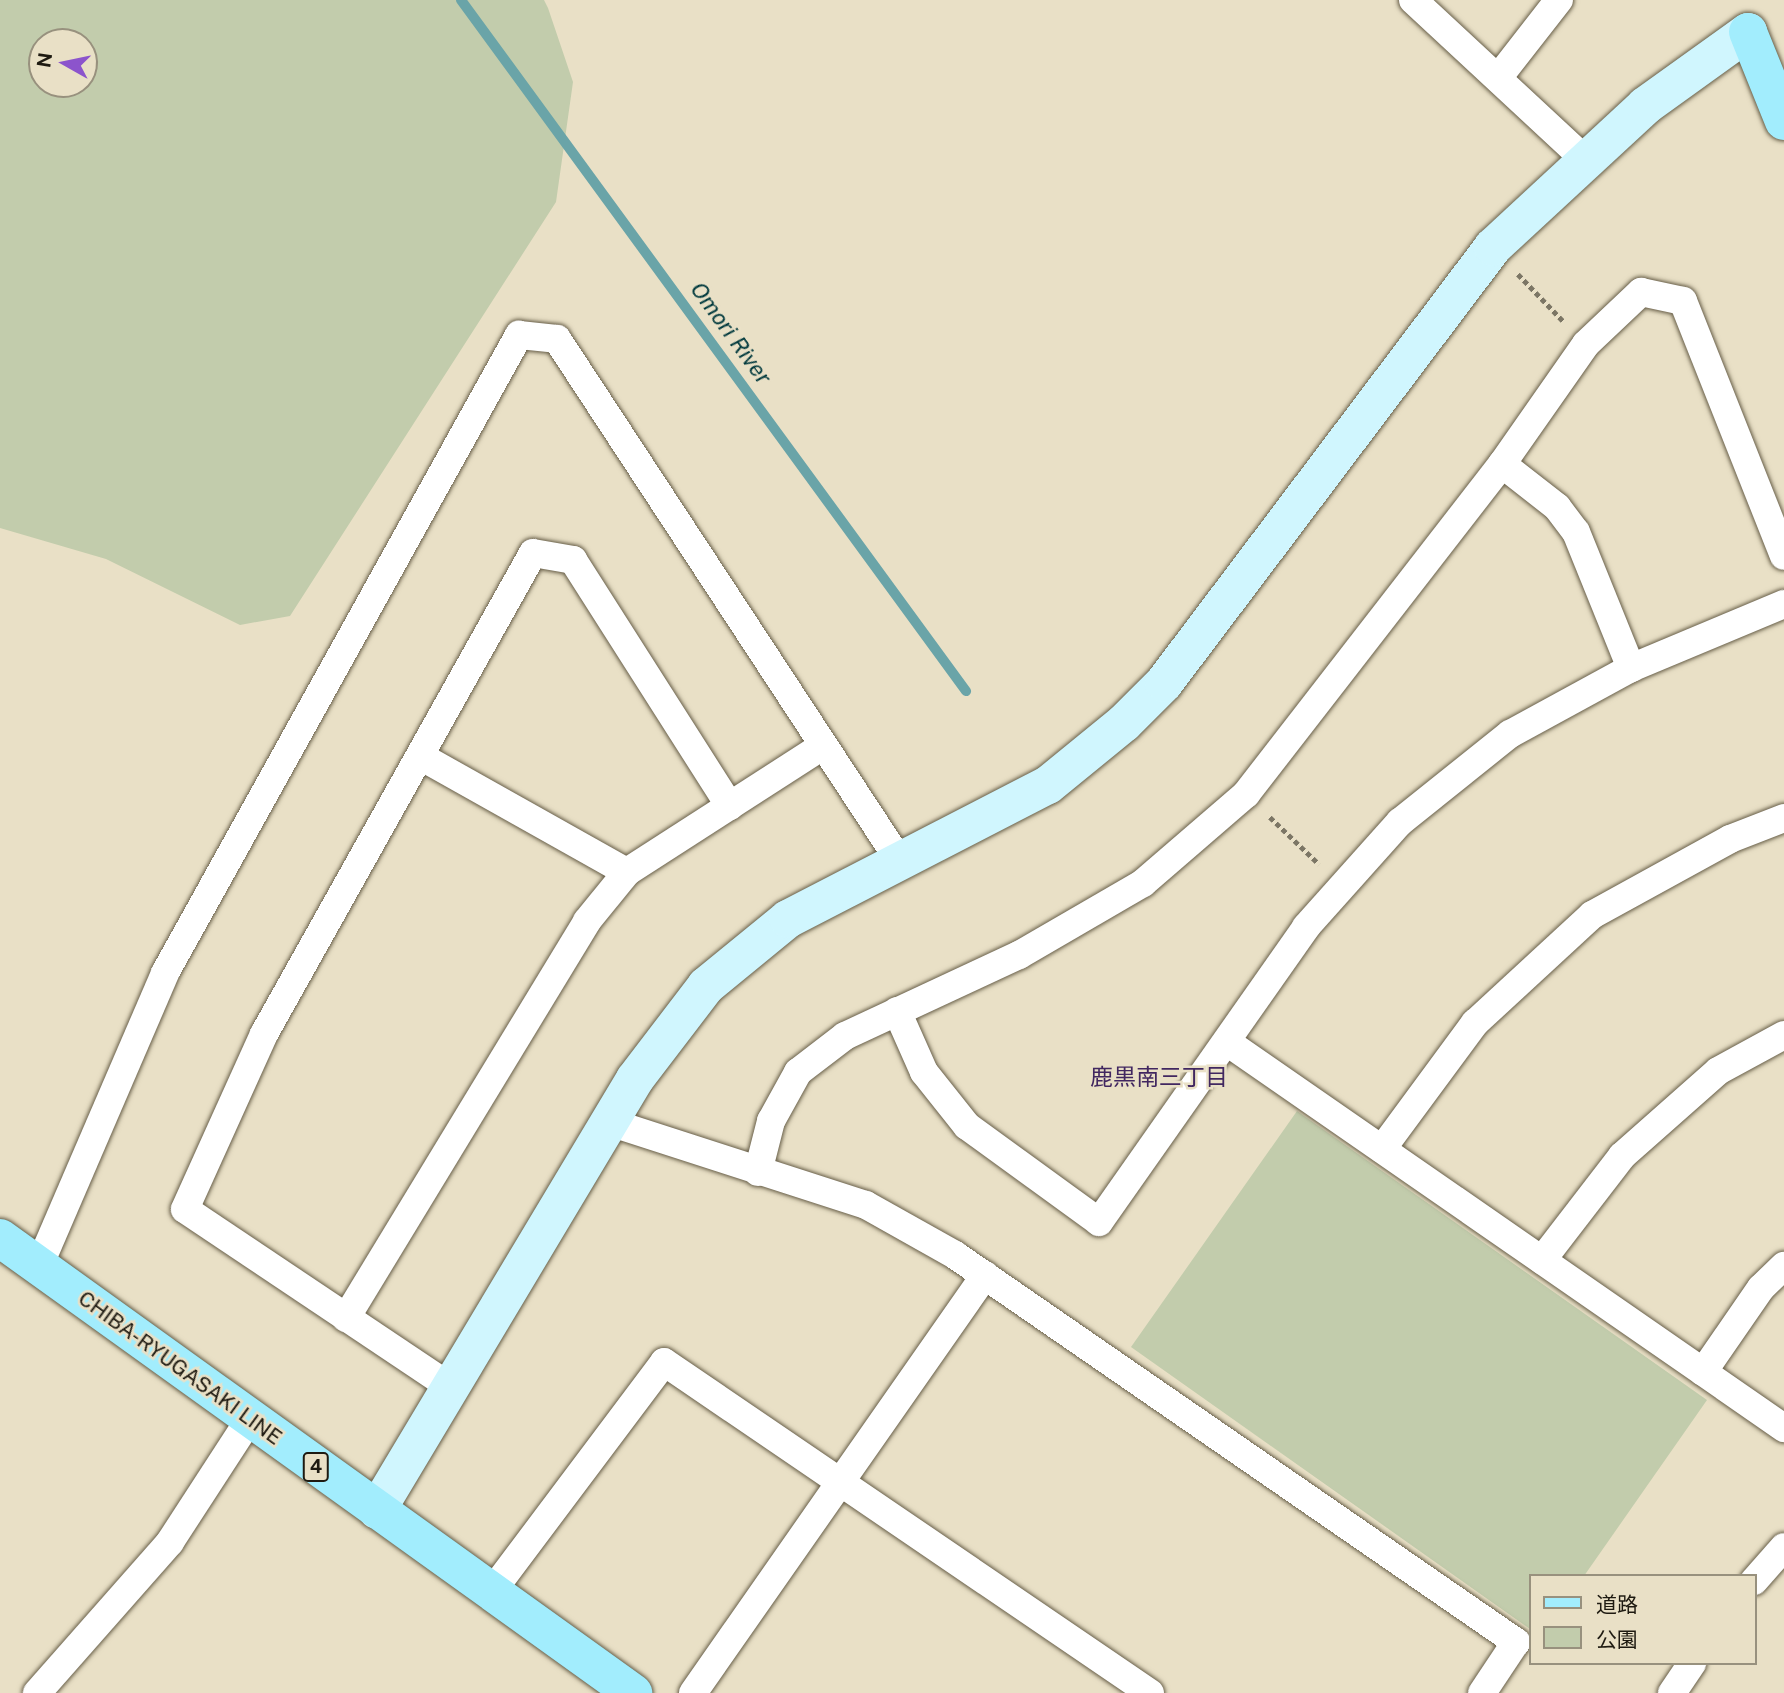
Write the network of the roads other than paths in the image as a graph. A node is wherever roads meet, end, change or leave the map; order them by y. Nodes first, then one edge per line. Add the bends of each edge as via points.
1 (1413, 0) edge
2 (1559, 0) edge
3 (1748, 32) joint
4 (1498, 78) junction
5 (1784, 121) edge
6 (1584, 159) junction
7 (1502, 464) junction
8 (1784, 556) edge
9 (1784, 604) edge
10 (1630, 668) junction
11 (821, 747) junction
12 (419, 756) junction
13 (730, 806) junction
14 (1784, 818) edge
15 (901, 863) junction
16 (627, 872) junction
17 (897, 1011) junction
18 (1784, 1035) edge
19 (1227, 1042) junction
20 (609, 1122) junction
21 (1382, 1149) junction
22 (758, 1172) junction
23 (0, 1238) edge
24 (1542, 1260) junction
25 (40, 1265) junction
26 (1784, 1266) edge
27 (985, 1275) junction
28 (346, 1318) junction
29 (1703, 1372) junction
30 (453, 1388) junction
31 (250, 1419) junction
32 (1784, 1428) edge
33 (840, 1482) junction
34 (377, 1510) junction
35 (1784, 1547) edge
36 (1756, 1579) edge
37 (490, 1594) junction
38 (1691, 1665) edge
39 (37, 1693) edge
40 (633, 1693) edge
41 (693, 1693) edge
42 (1150, 1693) edge
43 (1482, 1693) edge
44 (1672, 1693) edge

1 - 4 street
2 - 4 street
3 - 5 main road
3 - 6 street via 1703,60
4 - 6 street
6 - 15 street via 1493,247 1164,683 1048,785
7 - 8 street via 1586,344 1641,292 1682,301
7 - 10 street via 1557,507 1576,532
7 - 17 street via 1246,794 1143,883 1019,955
9 - 10 street
10 - 19 street via 1510,734 1399,822 1342,887
11 - 13 street
11 - 15 street
11 - 25 street via 557,340 519,335 165,973
12 - 13 street via 533,554 573,560
12 - 16 street
12 - 28 street via 264,1034 185,1209
13 - 16 street
14 - 21 street via 1730,839 1592,915 1475,1023
15 - 20 street via 788,919 706,986 670,1028
16 - 28 street via 544,983
17 - 19 street via 924,1072 967,1126 1099,1222
17 - 22 street via 845,1036 798,1072 771,1121
18 - 24 street via 1717,1071 1622,1156
19 - 21 street
20 - 22 street
20 - 30 street
21 - 24 street
22 - 27 street via 866,1205
23 - 25 main road, CHIBA-RYUGASAKI LINE / 4
24 - 29 street
25 - 31 main road, CHIBA-RYUGASAKI LINE / 4
26 - 29 street via 1761,1288
27 - 33 street
27 - 43 street via 1516,1642
28 - 30 street
29 - 32 street
30 - 34 street
31 - 34 main road, CHIBA-RYUGASAKI LINE / 4
31 - 39 street via 170,1542
33 - 37 street via 664,1362
33 - 41 street
33 - 42 street
34 - 37 main road, CHIBA-RYUGASAKI LINE / 4
35 - 36 street
37 - 40 main road, CHIBA-RYUGASAKI LINE / 4
38 - 44 street

